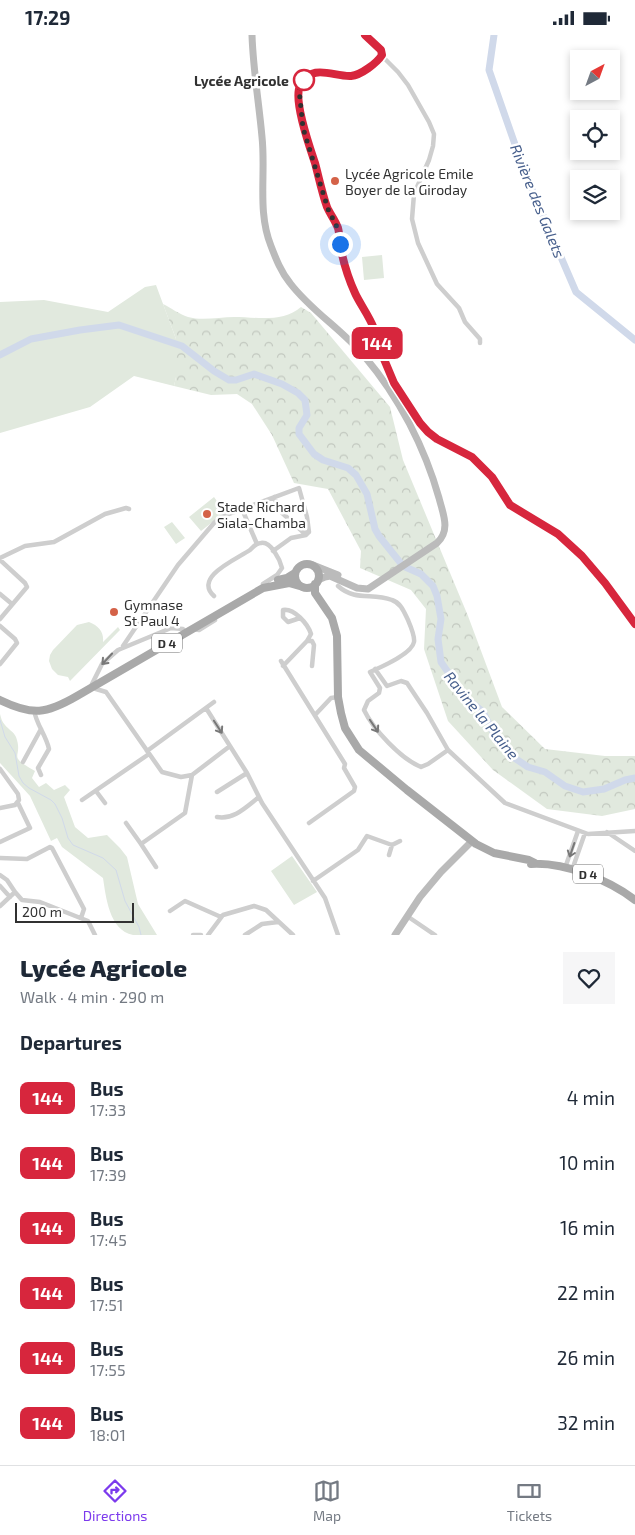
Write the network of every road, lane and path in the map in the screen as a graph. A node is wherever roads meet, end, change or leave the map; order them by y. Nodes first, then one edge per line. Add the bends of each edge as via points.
1 (252, 35) edge
2 (365, 35) edge
3 (382, 56) junction
4 (480, 343) dead end
5 (375, 349) junction
6 (365, 357) junction
7 (274, 497) junction
8 (130, 509) dead end
9 (242, 509) junction
10 (303, 534) junction
11 (257, 544) junction
12 (273, 551) junction
13 (0, 559) edge
14 (313, 565) junction
15 (295, 573) junction
16 (333, 573) junction
17 (317, 582) junction
18 (263, 584) junction
19 (336, 584) junction
20 (377, 585) junction
21 (304, 587) junction
22 (0, 593) edge
23 (214, 596) dead end
24 (320, 601) junction
25 (12, 604) junction
26 (0, 619) edge
27 (300, 619) dead end
28 (635, 624) edge
29 (0, 626) edge
30 (187, 630) junction
31 (307, 641) junction
32 (123, 647) junction
33 (0, 664) edge
34 (312, 666) dead end
35 (98, 671) junction
36 (373, 671) junction
37 (100, 681) junction
38 (93, 686) junction
39 (338, 697) junction
40 (0, 699) edge
41 (214, 701) dead end
42 (206, 708) junction
43 (34, 709) junction
44 (315, 715) junction
45 (41, 729) junction
46 (230, 746) junction
47 (448, 751) junction
48 (148, 753) junction
49 (23, 762) dead end
50 (0, 769) edge
51 (247, 773) junction
52 (41, 775) dead end
53 (192, 775) junction
54 (96, 791) junction
55 (217, 792) dead end
56 (259, 797) junction
57 (82, 800) dead end
58 (18, 803) junction
59 (105, 803) dead end
60 (0, 808) edge
61 (217, 817) dead end
62 (126, 823) dead end
63 (309, 823) dead end
64 (578, 831) junction
65 (635, 831) edge
66 (607, 832) junction
67 (585, 833) junction
68 (400, 841) dead end
69 (0, 842) edge
70 (471, 842) junction
71 (141, 844) junction
72 (392, 845) junction
73 (635, 851) edge
74 (389, 855) dead end
75 (0, 859) edge
76 (156, 867) dead end
77 (568, 869) junction
78 (0, 875) edge
79 (313, 881) junction
80 (0, 886) edge
81 (15, 892) junction
82 (10, 897) junction
83 (635, 900) edge
84 (0, 906) edge
85 (170, 911) dead end
86 (407, 916) junction
87 (221, 917) junction
88 (81, 918) junction
89 (278, 922) junction
90 (95, 935) edge
91 (193, 935) edge
92 (201, 935) edge
93 (208, 935) edge
94 (245, 935) edge
95 (293, 935) edge
96 (338, 935) edge
97 (395, 935) edge
98 (435, 935) edge

1 - 6 main road via 262,137 263,220 270,245 279,266 298,293
2 - 3 street via 381,50
3 - 4 street via 408,85 434,134 429,160 414,194 412,219 418,243 437,284 459,308 464,322
3 - 5 street via 357,75 312,74 299,89 303,128 328,209 338,229 341,252 355,294 375,333
5 - 6 main road
5 - 28 main road via 381,352 394,383 428,432 472,457 492,477 510,505 558,534 582,556
6 - 20 main road via 387,387 416,438 446,523 442,539
7 - 9 street
7 - 10 street via 280,511
7 - 10 street via 299,488 309,532
8 - 13 street via 105,513 54,543 25,546
9 - 11 street
9 - 32 street via 221,517 189,550
10 - 12 street
11 - 12 street via 267,544
11 - 23 street via 212,575 208,586
12 - 18 street via 282,568
13 - 25 street via 27,585 26,591
14 - 15 main road via 300,565
14 - 16 main road
14 - 17 main road via 318,572
15 - 18 main road, D 4
15 - 21 main road via 296,581
16 - 19 street
16 - 20 main road via 361,585
17 - 19 main road via 327,576
17 - 21 main road via 312,587
17 - 24 main road, D 4 via 315,593
18 - 30 main road, D 4
19 - 20 main road via 363,590
19 - 36 street via 352,595 392,600 400,605 411,626 414,640 411,648
21 - 24 main road, D 4
21 - 30 main road, D 4 via 289,583 255,591
22 - 25 street
24 - 39 main road, D 4 via 332,618 338,636
25 - 26 street
27 - 31 street via 311,631
29 - 33 street via 17,643
30 - 32 street via 171,628
30 - 37 main road, D 4
31 - 34 street via 314,645
31 - 44 street via 282,664
32 -> 35 street via 110,656
35 - 37 street
35 - 38 street
36 - 47 street via 387,686 401,681 406,683
36 -> 47 street via 380,687 379,693 368,701 364,710 382,737 420,767
37 - 38 main road, D 4
38 - 43 main road, D 4 via 52,705
38 - 48 street via 106,691
39 - 44 street via 332,698
39 - 70 main road, D 4 via 345,727 359,750
40 - 43 main road, D 4
41 - 42 street
42 -> 46 street
42 - 48 street
43 - 45 street
44 - 63 street via 355,787 354,791
45 - 49 street
45 - 52 street via 49,749 38,768
46 - 51 street
46 - 53 street
47 - 64 street via 505,803
48 - 53 street via 162,772 181,777
48 - 54 street
50 - 58 street via 18,794
51 - 55 street
51 - 56 street
53 - 71 street via 185,813
54 - 57 street
54 - 59 street
56 - 61 street via 235,815 226,819
56 - 79 street
58 - 60 street
58 - 69 street via 30,827
62 - 71 street
64 - 67 street
64 -> 77 street
65 - 66 street
66 - 67 street
66 - 73 street
67 - 77 street
68 - 72 street
70 - 77 main road, D 4 via 494,853
70 - 86 main road via 441,872
71 - 76 street
72 - 74 street
72 - 79 street via 366,837 358,850
75 - 88 street via 27,859 52,848 84,909
77 - 83 main road, D 4 via 604,880
78 - 81 street
79 - 96 street
80 - 82 street
81 - 82 street
81 - 88 street via 22,900 40,901
82 - 84 street
85 - 87 street via 185,901
86 - 97 main road
86 - 98 street
87 - 89 street via 254,907 266,910
87 - 93 street
88 - 90 street via 88,921
89 - 94 street via 262,924
89 - 95 street
91 - 92 street

